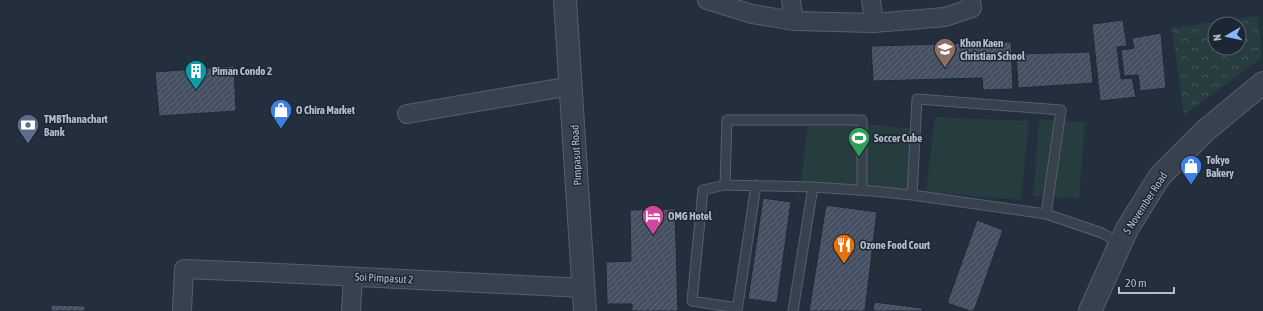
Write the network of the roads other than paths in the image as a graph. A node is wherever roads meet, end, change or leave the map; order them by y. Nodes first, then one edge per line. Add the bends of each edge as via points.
1 (565, 0) edge
2 (707, 0) edge
3 (792, 0) edge
4 (871, 0) edge
5 (971, 0) edge
6 (794, 21) junction
7 (874, 23) junction
8 (1263, 83) edge
9 (572, 86) junction
10 (407, 114) dead end
11 (724, 185) junction
12 (756, 186) junction
13 (813, 187) junction
14 (862, 190) junction
15 (912, 196) junction
16 (1046, 214) junction
17 (1120, 243) junction
18 (353, 277) junction
19 (584, 288) junction
20 (737, 309) edge
21 (182, 311) edge
22 (351, 311) edge
23 (585, 311) edge
24 (793, 311) edge
25 (1090, 311) edge

1 - 9 street, Pimpasut Road
2 - 6 street via 752,14
3 - 6 street
4 - 7 street
5 - 7 street via 972,8 945,17
6 - 7 street
8 - 17 street, 5 November Road via 1206,130 1160,176
9 - 10 street
9 - 19 street, Pimpasut Road
11 - 12 lane
11 - 14 lane via 727,120 862,120
11 - 20 lane via 703,190 692,301
12 - 13 lane
12 - 20 lane
13 - 14 lane
13 - 24 lane
14 - 15 lane
15 - 16 lane
15 - 16 lane via 917,99 1061,110
16 - 17 lane via 1102,233
17 - 25 street, 5 November Road
18 - 19 street, Soi Pimpasut 2
18 - 21 street, Soi Pimpasut 2 via 184,269
18 - 22 street
19 - 23 street, Pimpasut Road

